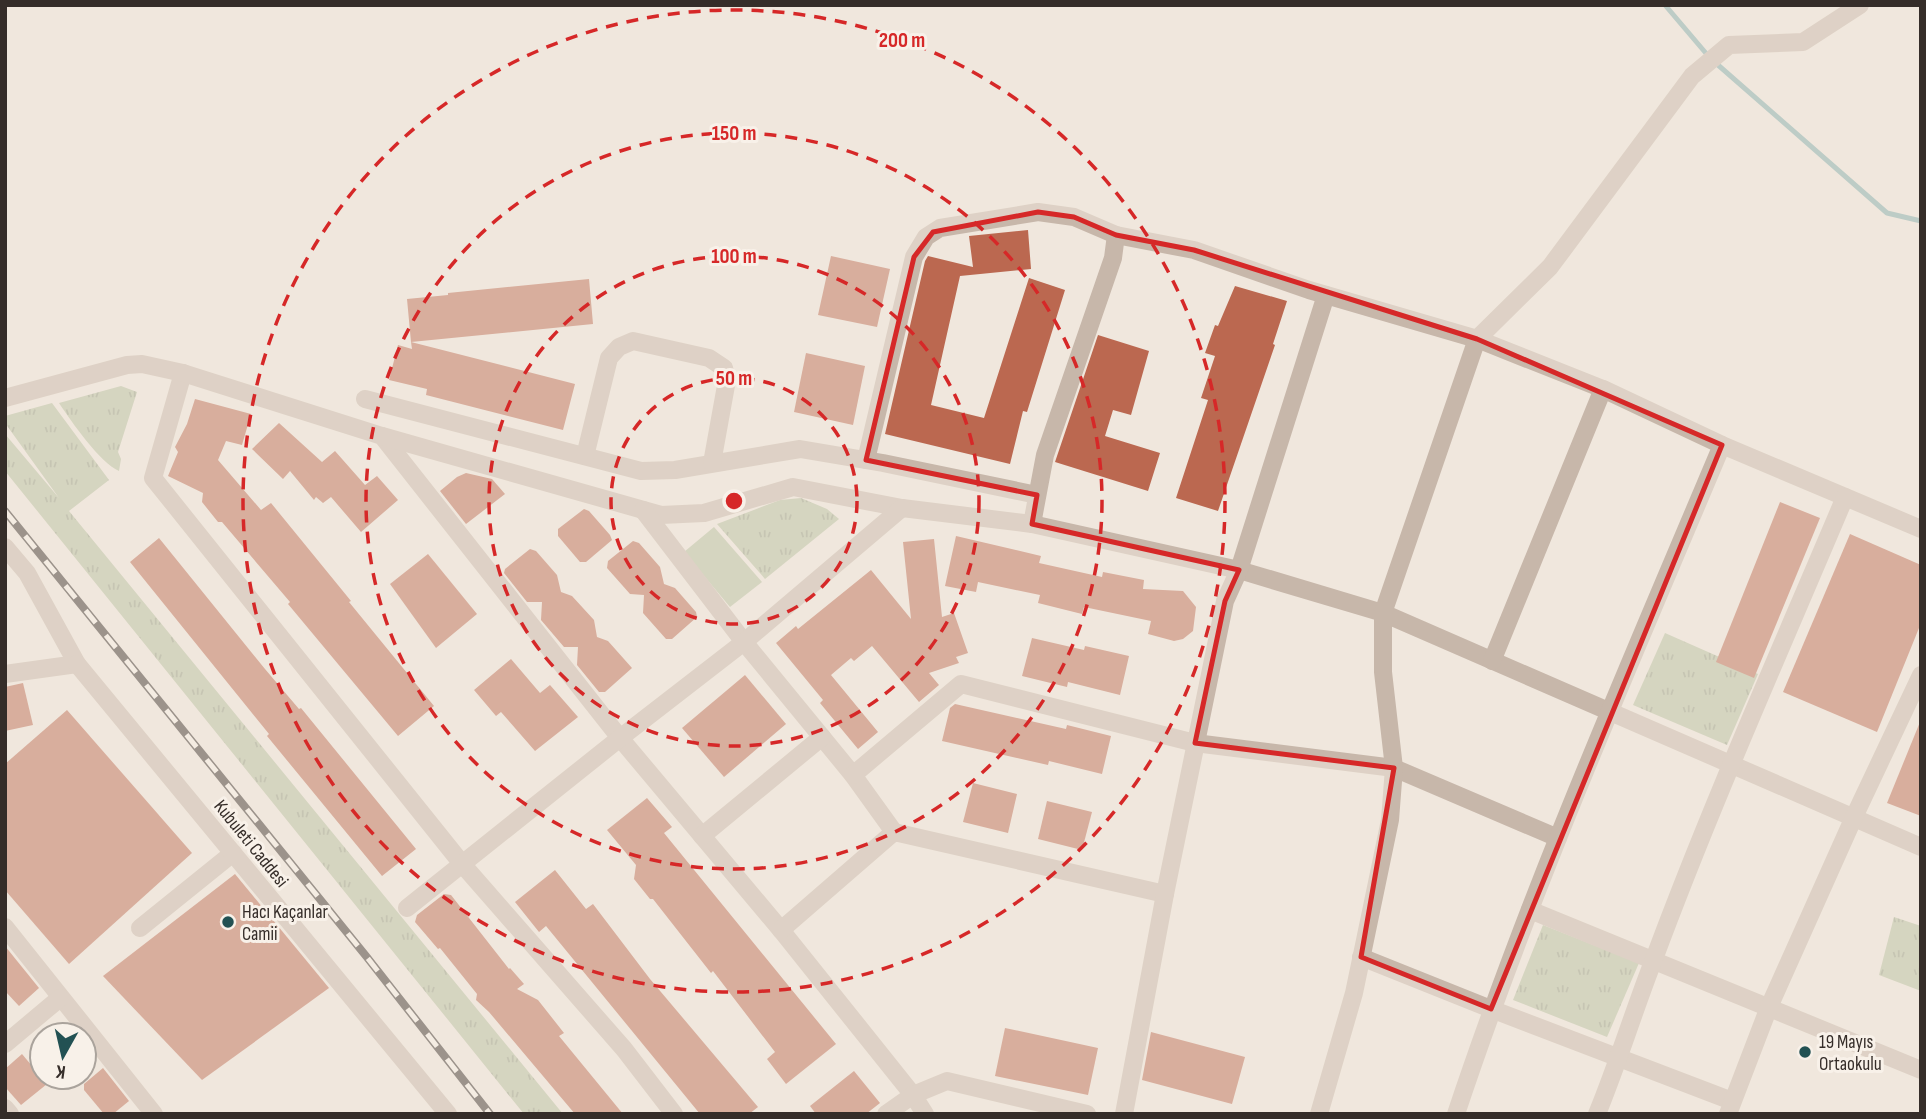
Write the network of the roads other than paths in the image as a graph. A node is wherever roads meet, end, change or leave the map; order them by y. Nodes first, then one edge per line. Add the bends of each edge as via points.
1 (1860, 5) edge
2 (1116, 235) junction
3 (1326, 296) junction
4 (1477, 340) junction
5 (183, 373) junction
6 (1602, 389) junction
7 (5, 398) edge
8 (365, 399) dead end
9 (382, 436) junction
10 (1722, 445) junction
11 (585, 456) junction
12 (866, 460) junction
13 (712, 463) junction
14 (1037, 495) junction
15 (1845, 498) junction
16 (902, 508) junction
17 (643, 510) junction
18 (1032, 524) junction
19 (1921, 529) edge
20 (5, 547) edge
21 (1238, 570) junction
22 (1383, 613) junction
23 (744, 642) junction
24 (1492, 661) junction
25 (77, 664) junction
26 (5, 674) edge
27 (1920, 677) edge
28 (1610, 713) junction
29 (821, 737) junction
30 (620, 738) junction
31 (1195, 743) junction
32 (1732, 764) junction
33 (1394, 768) junction
34 (853, 775) junction
35 (1854, 817) junction
36 (894, 832) junction
37 (702, 836) junction
38 (1558, 838) junction
39 (1921, 847) edge
40 (233, 853) junction
41 (463, 865) junction
42 (1165, 894) junction
43 (407, 908) dead end
44 (1530, 910) junction
45 (5, 927) edge
46 (140, 928) dead end
47 (781, 930) junction
48 (1361, 957) junction
49 (1653, 960) junction
50 (60, 998) junction
51 (1769, 1007) junction
52 (1491, 1009) junction
53 (5, 1044) edge
54 (1620, 1058) junction
55 (1921, 1070) edge
56 (913, 1095) junction
57 (1730, 1107) edge
58 (5, 1108) edge
59 (10, 1114) edge
60 (154, 1114) edge
61 (447, 1114) edge
62 (674, 1114) edge
63 (886, 1114) edge
64 (925, 1114) edge
65 (1087, 1114) edge
66 (1124, 1114) edge
67 (1319, 1114) edge
68 (1456, 1114) edge
69 (1597, 1114) edge

1 - 4 street via 1803,42 1728,45 1692,76 1549,267
2 - 3 street via 1194,250
2 - 12 street via 1074,217 1038,212 940,228 926,237 914,257
2 - 14 street via 1113,258 1045,455
3 - 4 street
3 - 21 street
4 - 6 street
4 - 22 street
5 - 7 street via 127,365
5 - 9 street
5 - 41 street via 153,478
6 - 10 street
6 - 24 street
8 - 11 street
9 - 17 street
9 - 30 street
10 - 15 street
10 - 28 street
11 - 13 street via 641,471
11 - 13 street via 609,358 634,341 709,358 724,368 727,380
12 - 13 street via 800,449
12 - 14 street
14 - 18 street
15 - 19 street
15 - 32 street
16 - 17 street via 793,487 704,513 660,515
16 - 18 street
16 - 23 street
17 - 23 street
18 - 21 street
20 - 25 street, Kubuleti Caddesi via 27,573
21 - 22 street
21 - 31 street via 1225,601
22 - 24 street
22 - 33 street via 1383,672
23 - 29 street
23 - 30 street
24 - 28 street
25 - 26 street
25 - 40 street, Kubuleti Caddesi
27 - 35 street
28 - 32 street
28 - 38 street
29 - 34 street
29 - 37 street
30 - 37 street
30 - 41 street
31 - 33 street
31 - 34 street via 961,684
31 - 42 street
32 - 35 street
32 - 49 street
33 - 38 street
33 - 48 street via 1390,820
34 - 36 street
35 - 39 street
35 - 51 street
36 - 42 street
36 - 47 street
37 - 47 street
38 - 44 street
40 - 46 street
40 - 61 street, Kubuleti Caddesi
41 - 43 street
41 - 62 street via 624,1049
42 - 66 street
44 - 49 street
44 - 52 street
45 - 50 street
47 - 56 street
48 - 52 street
48 - 67 street
49 - 51 street
49 - 54 street
50 - 53 street
50 - 60 street
51 - 55 street
51 - 57 street
52 - 54 street
52 - 68 street
54 - 57 street
54 - 69 street
56 - 63 street
56 - 64 street
56 - 65 street via 947,1081
58 - 59 street

